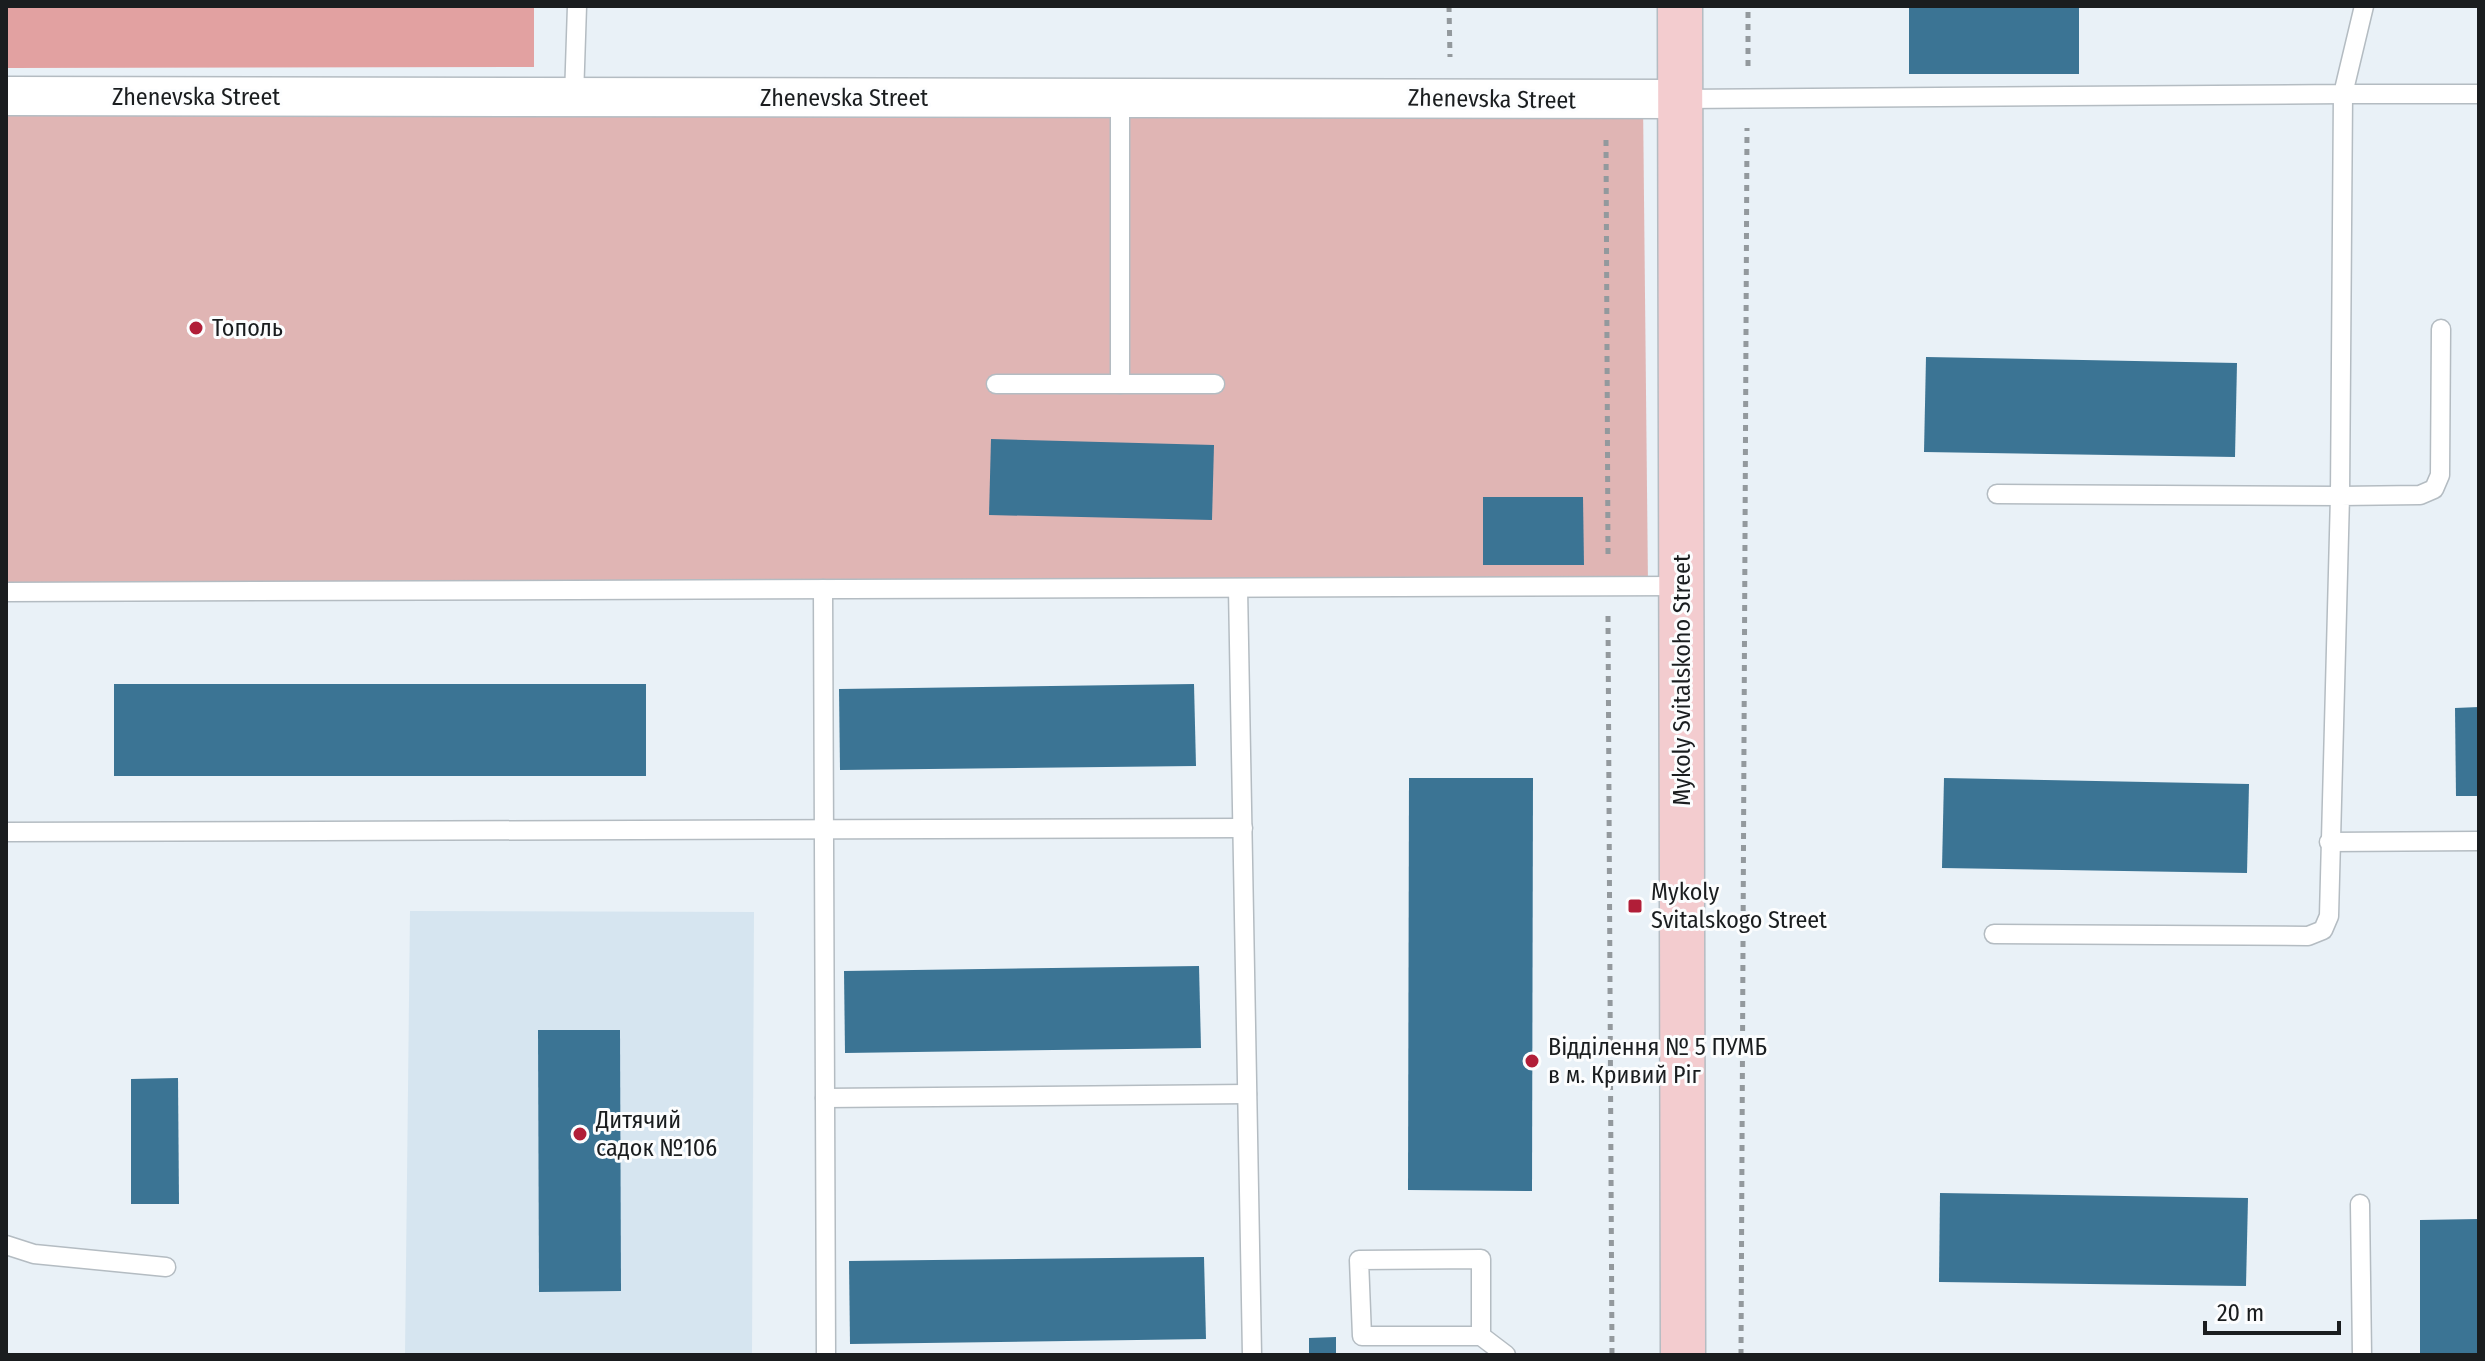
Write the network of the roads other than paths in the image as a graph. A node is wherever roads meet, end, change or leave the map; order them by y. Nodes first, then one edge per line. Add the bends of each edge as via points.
1 (577, 6) edge
2 (1680, 6) edge
3 (2364, 6) edge
4 (2343, 94) junction
5 (2479, 94) edge
6 (6, 96) edge
7 (574, 97) junction
8 (1120, 98) junction
9 (1681, 99) junction
10 (2441, 329) dead end
11 (996, 384) dead end
12 (1120, 384) junction
13 (1215, 384) dead end
14 (1997, 494) dead end
15 (2340, 496) junction
16 (1682, 586) junction
17 (1238, 588) junction
18 (823, 589) junction
19 (6, 592) edge
20 (1243, 828) junction
21 (824, 829) junction
22 (6, 832) edge
23 (2479, 841) edge
24 (2329, 842) junction
25 (1994, 934) dead end
26 (1247, 1094) junction
27 (825, 1098) junction
28 (2360, 1204) dead end
29 (6, 1245) edge
30 (166, 1267) dead end
31 (1481, 1336) junction
32 (826, 1355) edge
33 (1252, 1355) edge
34 (1506, 1355) edge
35 (1683, 1355) edge
36 (2362, 1355) edge

1 - 7 lane
2 - 9 main road, Mykoly Svitalskoho Street
3 - 4 lane
4 - 5 lane
4 - 9 lane
4 - 15 lane
6 - 7 street, Zhenevska Street
7 - 8 street, Zhenevska Street
8 - 9 street, Zhenevska Street
8 - 12 lane
9 - 16 main road, Mykoly Svitalskoho Street
10 - 15 lane via 2440,475 2434,489 2420,495
11 - 12 lane
12 - 13 lane
14 - 15 lane
15 - 24 lane
16 - 17 lane
16 - 35 main road, Mykoly Svitalskoho Street
17 - 18 lane
17 - 20 lane
18 - 19 lane
18 - 21 lane
20 - 21 lane
20 - 26 lane
21 - 22 lane
21 - 27 lane
23 - 24 lane
24 - 25 lane via 2329,916 2323,930 2308,936
26 - 27 lane
26 - 33 lane
27 - 32 lane
28 - 36 lane
29 - 30 lane via 34,1254
31 - 31 lane via 1481,1259 1359,1260 1362,1336
31 - 34 lane

